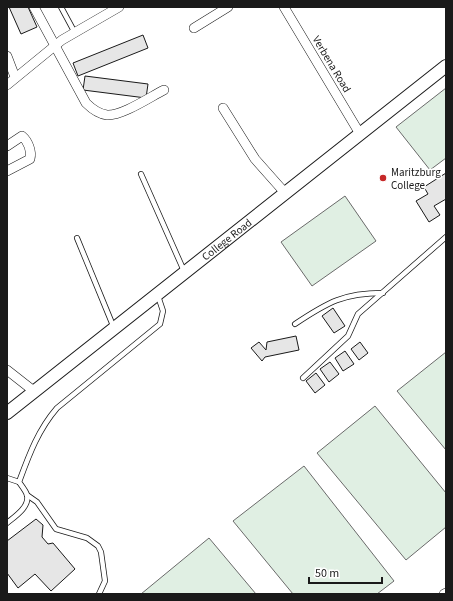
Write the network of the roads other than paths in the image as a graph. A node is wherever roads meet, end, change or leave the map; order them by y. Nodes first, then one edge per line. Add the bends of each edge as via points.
1 (34, 7) edge
2 (61, 7) edge
3 (119, 7) edge
4 (228, 7) edge
5 (284, 7) edge
6 (194, 28) dead end
7 (75, 32) junction
8 (56, 45) junction
9 (7, 56) edge
10 (446, 66) edge
11 (15, 77) junction
12 (7, 86) edge
13 (164, 90) dead end
14 (223, 108) dead end
15 (360, 134) junction
16 (7, 146) edge
17 (7, 171) edge
18 (141, 174) dead end
19 (286, 194) junction
20 (446, 237) edge
21 (77, 238) dead end
22 (185, 272) junction
23 (383, 292) junction
24 (158, 295) junction
25 (295, 324) dead end
26 (114, 329) junction
27 (7, 370) edge
28 (303, 378) dead end
29 (35, 392) junction
30 (7, 414) edge
31 (7, 478) edge
32 (19, 482) junction
33 (27, 495) junction
34 (7, 523) edge
35 (100, 594) edge

1 - 8 street
2 - 7 lane
3 - 7 street
4 - 6 street
5 - 15 street, Verbena Road
7 - 8 street
8 - 11 street
8 - 13 street via 86,103 102,114 117,114
9 - 11 street
10 - 15 street, College Road
11 - 12 street
14 - 19 street via 255,159
15 - 19 street, College Road
16 - 17 street via 22,136 31,152 30,159
18 - 22 lane
19 - 22 street, College Road
20 - 23 lane
21 - 26 lane
22 - 24 street, College Road
23 - 25 lane via 340,298 325,304
23 - 28 lane via 358,314 348,336
24 - 26 street, College Road
24 - 32 lane via 163,311 160,324 57,408 35,440
26 - 29 street, College Road
27 - 29 street
29 - 30 street, College Road
31 - 32 lane
32 - 33 lane
33 - 34 lane via 23,509
33 - 35 lane via 37,502 56,529 87,538 98,546 104,581

